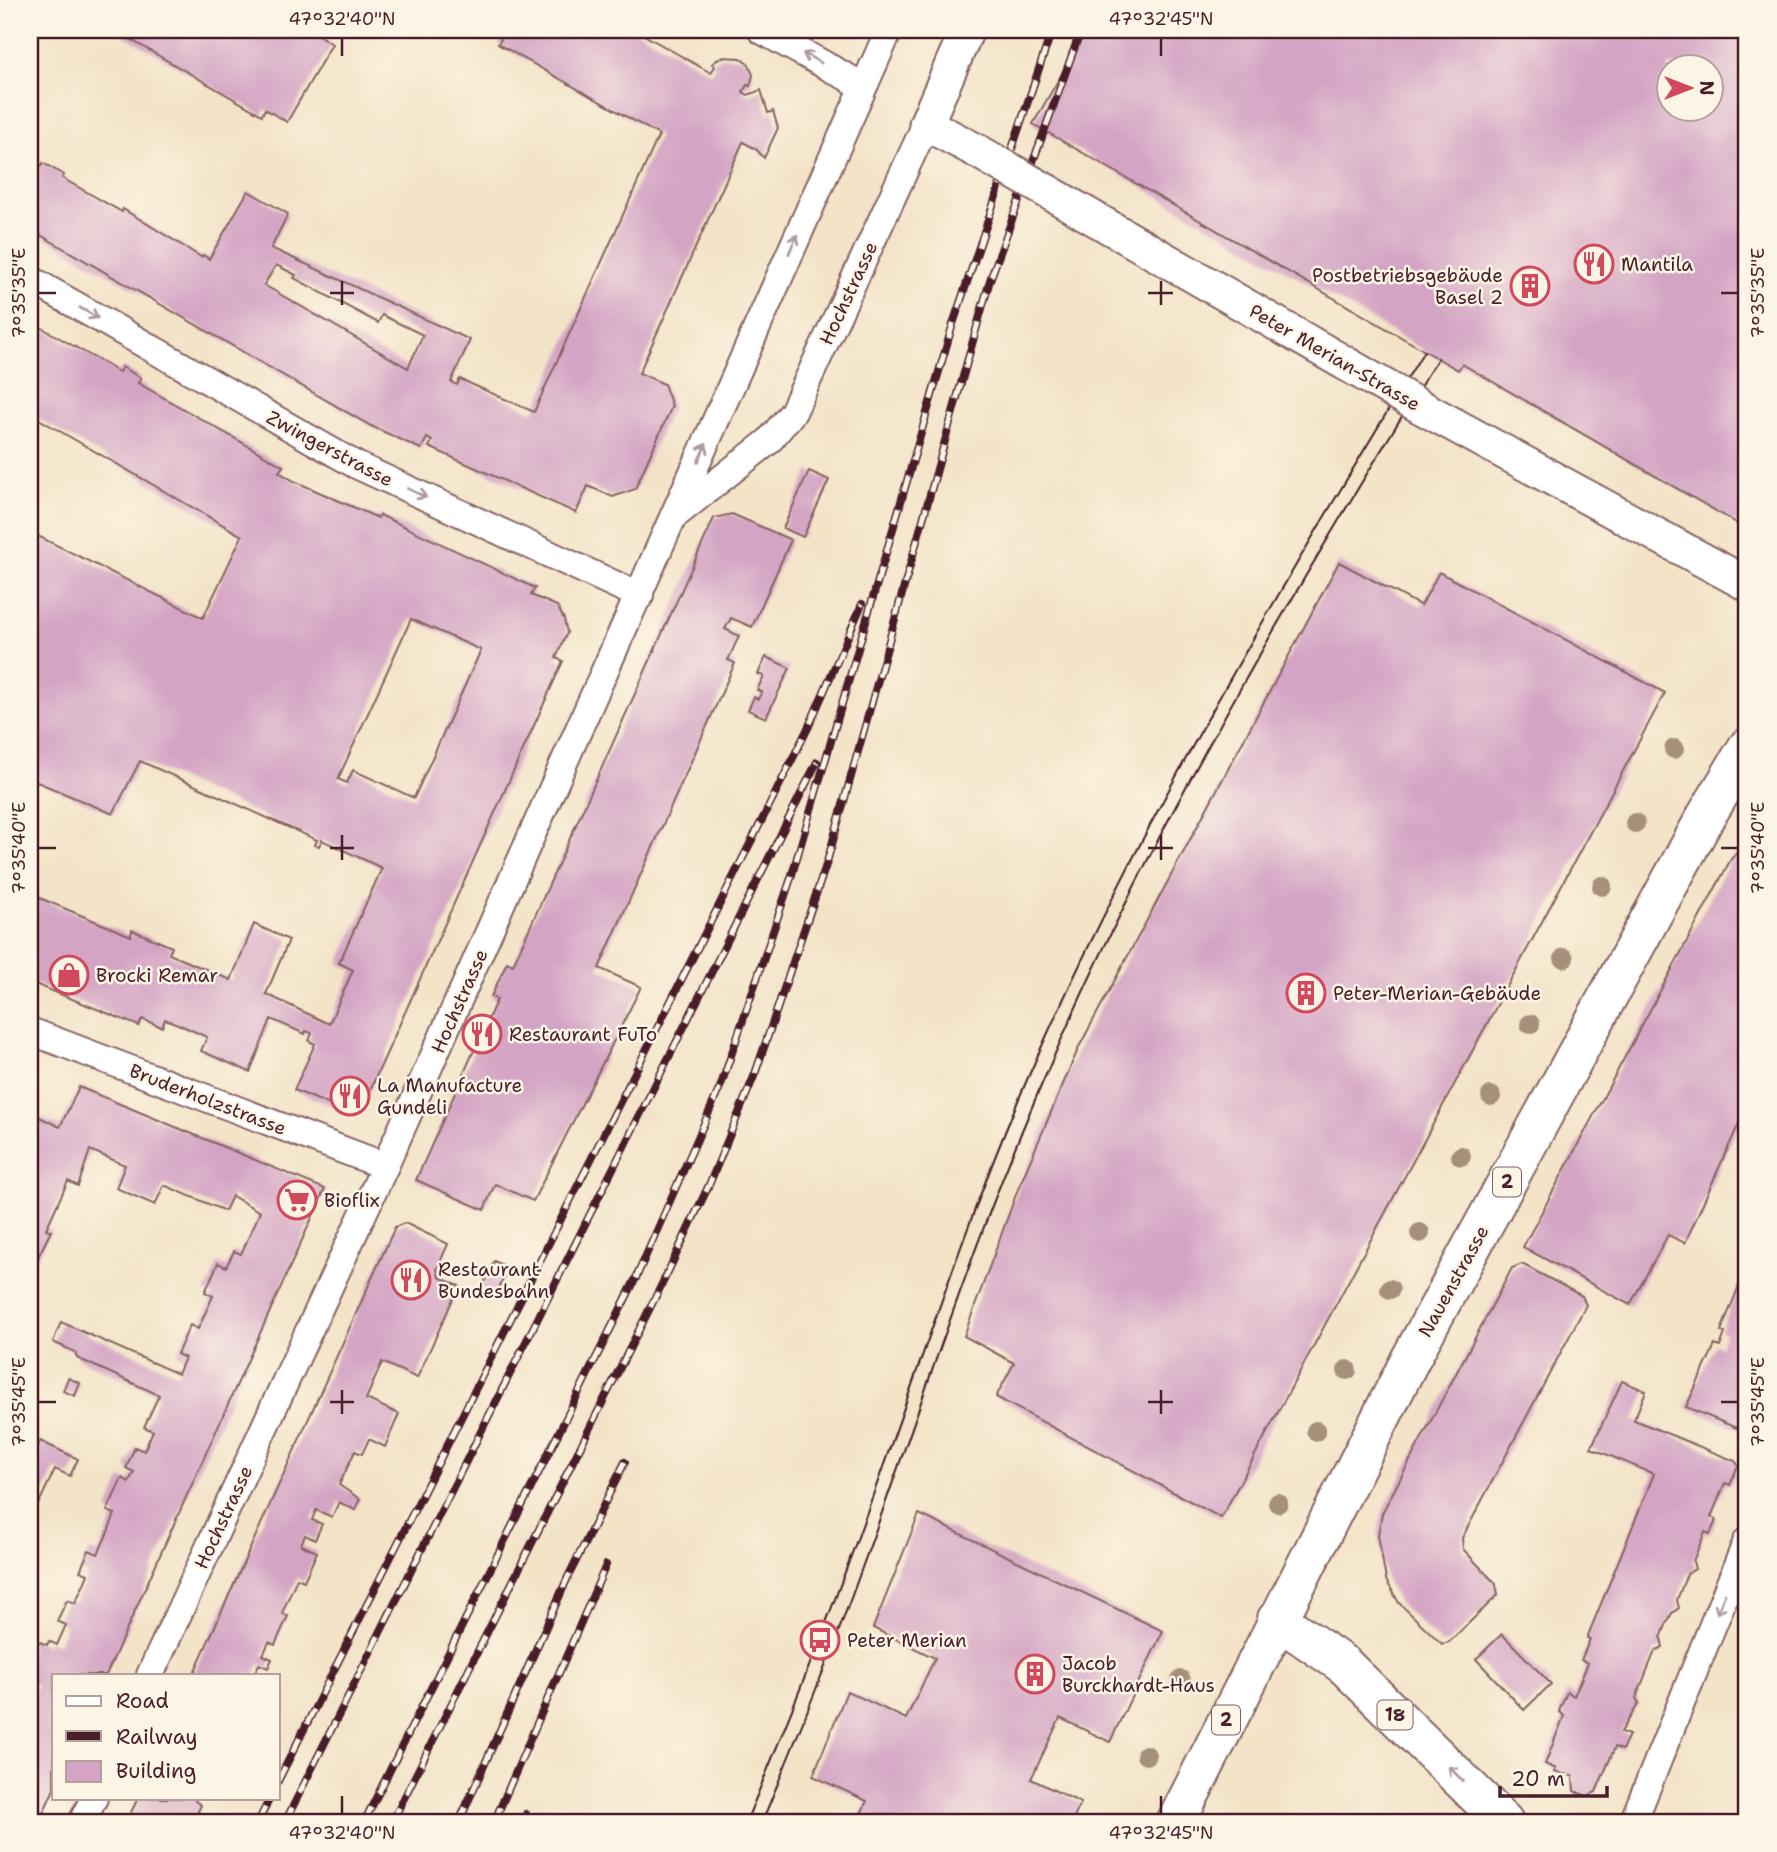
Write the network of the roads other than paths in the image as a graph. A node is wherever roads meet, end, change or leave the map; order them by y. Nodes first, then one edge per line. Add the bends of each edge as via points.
1 (761, 30) edge
2 (890, 30) edge
3 (967, 30) edge
4 (863, 86) junction
5 (926, 124) junction
6 (30, 279) edge
7 (675, 515) junction
8 (1747, 584) edge
9 (640, 596) junction
10 (1747, 748) edge
11 (30, 1031) edge
12 (385, 1166) junction
13 (1747, 1541) edge
14 (1277, 1619) junction
15 (150, 1674) edge
16 (93, 1800) edge
17 (82, 1822) edge
18 (1176, 1822) edge
19 (1504, 1822) edge
20 (1633, 1822) edge

4 -> 1 street
2 - 4 street, Hochstrasse
3 - 5 street, Hochstrasse
7 -> 4 street, Hochstrasse
5 - 7 street, Hochstrasse via 793,412 769,441
5 - 8 street, Peter Merian-Strasse, bridge via 1439,418
6 -> 9 street, Zwingerstrasse via 356,466
7 - 9 street, Hochstrasse
9 - 12 street, Hochstrasse
10 - 14 main road, Nauenstrasse / 2 via 1411,1358
11 - 12 street, Bruderholzstrasse
12 - 15 street, Hochstrasse
13 -> 20 street
14 - 18 main road, Nauenstrasse / 2
19 -> 14 main road, 18 via 1344,1665
16 - 17 street

